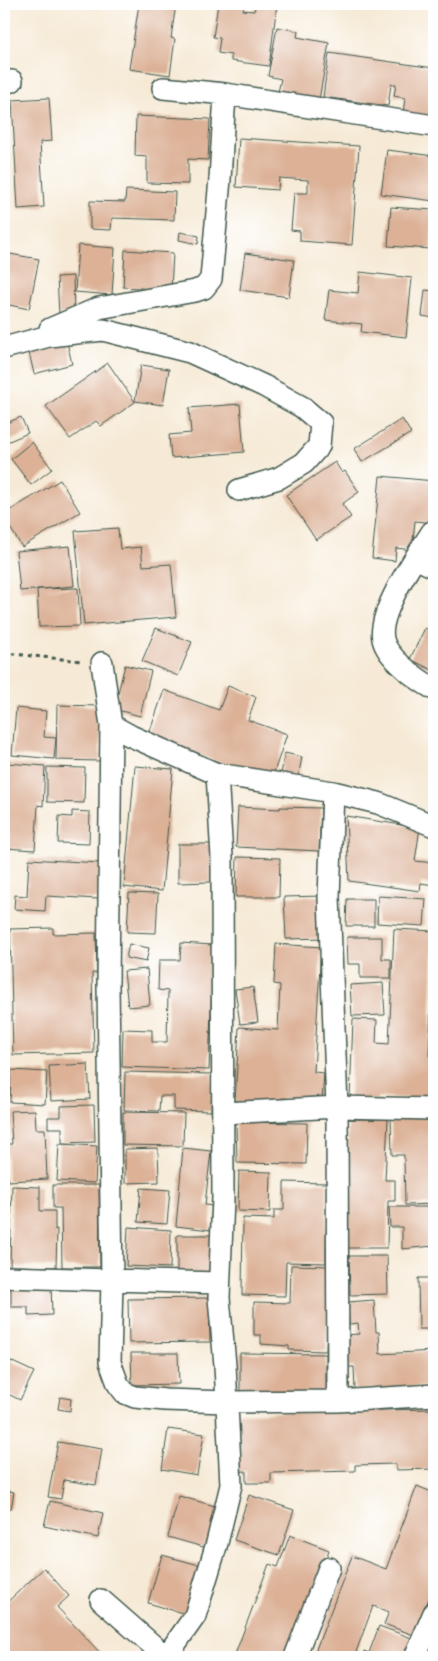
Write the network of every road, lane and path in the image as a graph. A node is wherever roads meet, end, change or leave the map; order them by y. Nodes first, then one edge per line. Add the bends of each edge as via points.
1 (163, 88) dead end
2 (225, 94) junction
3 (434, 126) edge
4 (5, 348) edge
5 (239, 490) dead end
6 (434, 532) edge
7 (425, 562) edge
8 (4, 652) edge
9 (102, 663) joint
10 (434, 689) edge
11 (112, 725) junction
12 (217, 774) junction
13 (333, 792) junction
14 (434, 826) edge
15 (337, 1107) junction
16 (434, 1109) edge
17 (223, 1113) junction
18 (4, 1277) edge
19 (112, 1281) junction
20 (219, 1283) junction
21 (434, 1395) edge
22 (338, 1401) junction
23 (227, 1402) junction
24 (329, 1568) dead end
25 (101, 1600) dead end
26 (434, 1613) edge
27 (166, 1657) edge
28 (295, 1657) edge
29 (415, 1657) edge

1 - 2 street
2 - 3 street
2 - 4 street via 211,279 204,288 99,308
4 - 5 street via 49,336 103,330 190,352 264,386 302,407 321,423 320,446 304,463 279,478
6 - 7 street
7 - 10 street via 395,594 384,620 383,639 401,664
8 - 9 path
9 - 11 street
11 - 12 street
11 - 19 street via 108,985
12 - 13 street
12 - 17 street via 222,858
13 - 14 street via 378,803
13 - 15 street via 329,897
15 - 16 street
15 - 17 street
15 - 22 street
17 - 20 street
18 - 19 street
19 - 20 street
19 - 23 street via 110,1362 125,1393 165,1400
20 - 23 street
21 - 22 street
22 - 23 street
23 - 27 street via 231,1485 195,1616
24 - 28 street
25 - 27 street
26 - 29 street

